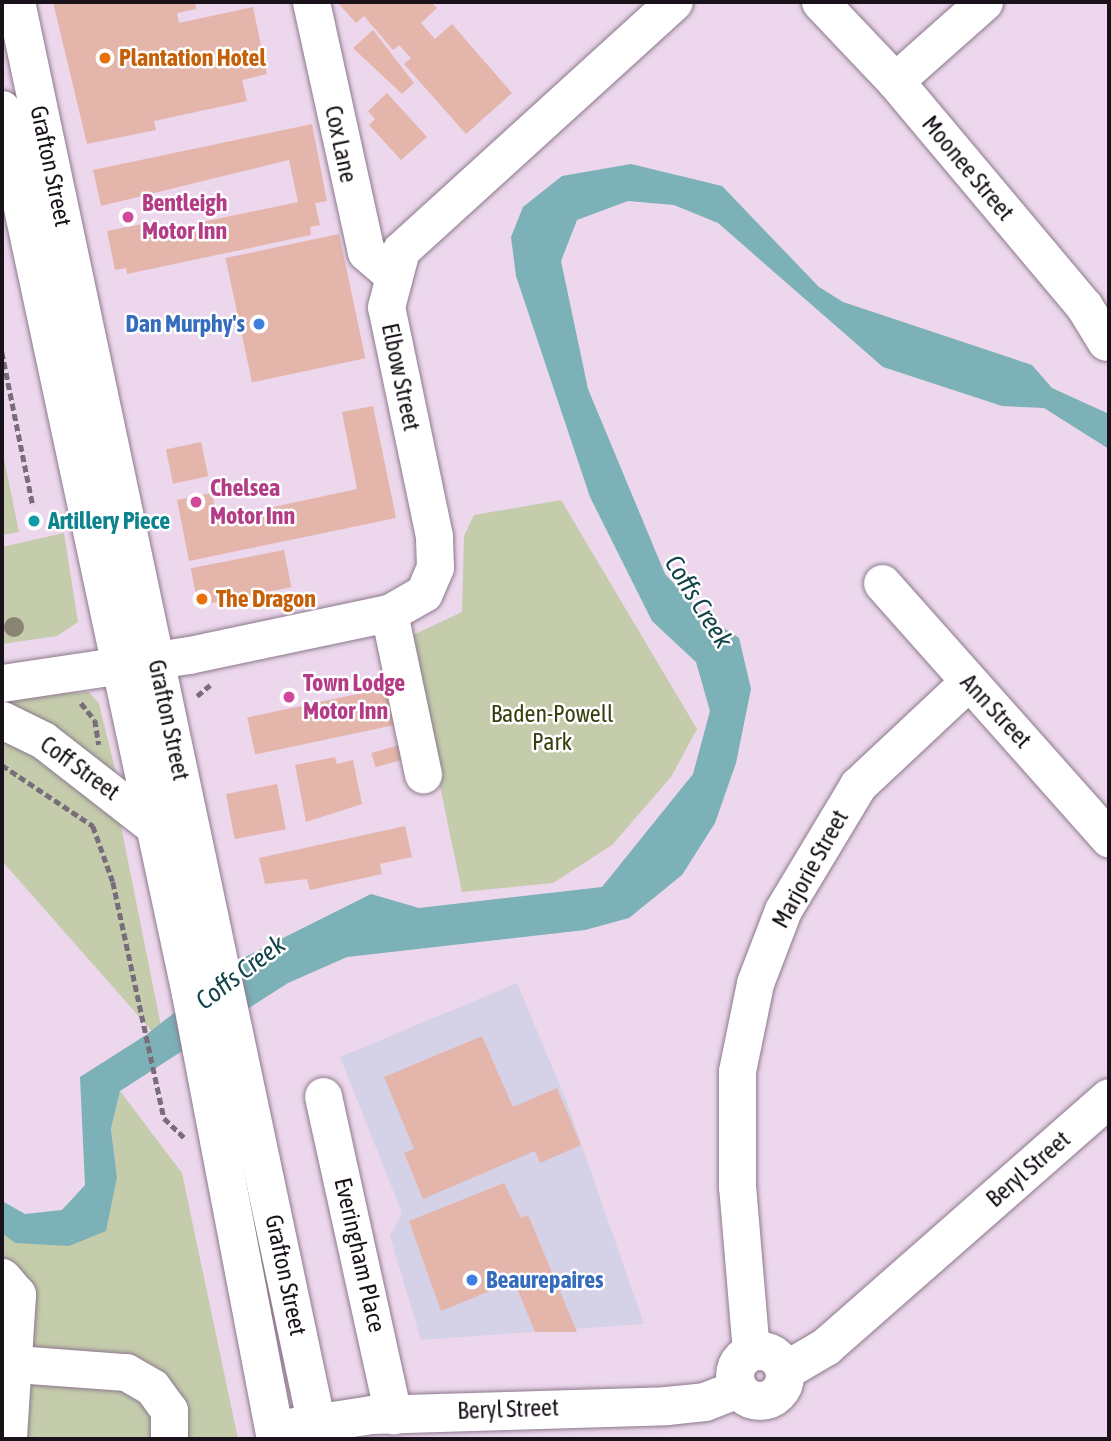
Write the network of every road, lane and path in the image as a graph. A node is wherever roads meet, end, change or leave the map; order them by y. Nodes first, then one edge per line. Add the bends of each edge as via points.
1 (16, 2) edge
2 (311, 2) edge
3 (674, 2) edge
4 (820, 2) edge
5 (984, 2) edge
6 (895, 81) junction
7 (2, 110) edge
8 (391, 274) junction
9 (1106, 342) dead end
10 (2, 352) edge
11 (33, 506) dead end
12 (882, 583) dead end
13 (389, 613) junction
14 (157, 660) junction
15 (118, 665) junction
16 (221, 682) dead end
17 (2, 683) edge
18 (967, 683) junction
19 (196, 701) dead end
20 (2, 720) edge
21 (2, 765) edge
22 (423, 774) dead end
23 (152, 825) junction
24 (1109, 839) edge
25 (207, 988) junction
26 (220, 1055) junction
27 (323, 1096) dead end
28 (1109, 1098) edge
29 (161, 1105) dead end
30 (2, 1277) edge
31 (751, 1353) junction
32 (8, 1364) edge
33 (785, 1371) junction
34 (739, 1389) junction
35 (393, 1415) junction
36 (319, 1431) edge
37 (276, 1435) edge
38 (8, 1439) edge
39 (169, 1439) edge

1 - 14 main road, Grafton Street
2 - 8 street, Cox Lane via 366,252
3 - 8 street, Elbow Street via 426,223 401,250
4 - 6 street, Moonee Street
5 - 6 street
6 - 9 street, Moonee Street via 1084,306
7 - 15 main road, Grafton Street
8 - 13 street, Elbow Street via 386,307 435,567 424,593
10 - 11 path
12 - 18 street, Ann Street
13 - 14 street, Elbow Street
13 - 22 street
14 - 15 street
14 - 25 main road, Grafton Street
15 - 17 street
15 - 23 main road, Grafton Street
16 - 19 path via 202,687
18 - 24 street, Ann Street via 1006,717
18 - 31 street, Marjorie Street via 858,785 783,910 755,983 737,1070 737,1187
20 - 23 street, Coff Street via 105,783
21 - 29 path via 93,826 144,1014
23 - 25 main road, Grafton Street
25 - 26 main road, Grafton Street
26 - 36 main road, Grafton Street
26 - 37 main road, Grafton Street
27 - 35 street, Everingham Place
28 - 33 main road, Beryl Street via 826,1347
30 - 32 street via 17,1294
31 - 33 main road via 772,1354
31 - 34 main road via 737,1368
32 - 38 street
32 - 39 street via 126,1372 152,1387 169,1410
33 - 34 main road via 774,1397 755,1400
34 - 35 main road, Beryl Street via 705,1402 667,1406
35 - 36 main road, Beryl Street
36 - 37 main road, Beryl Street

